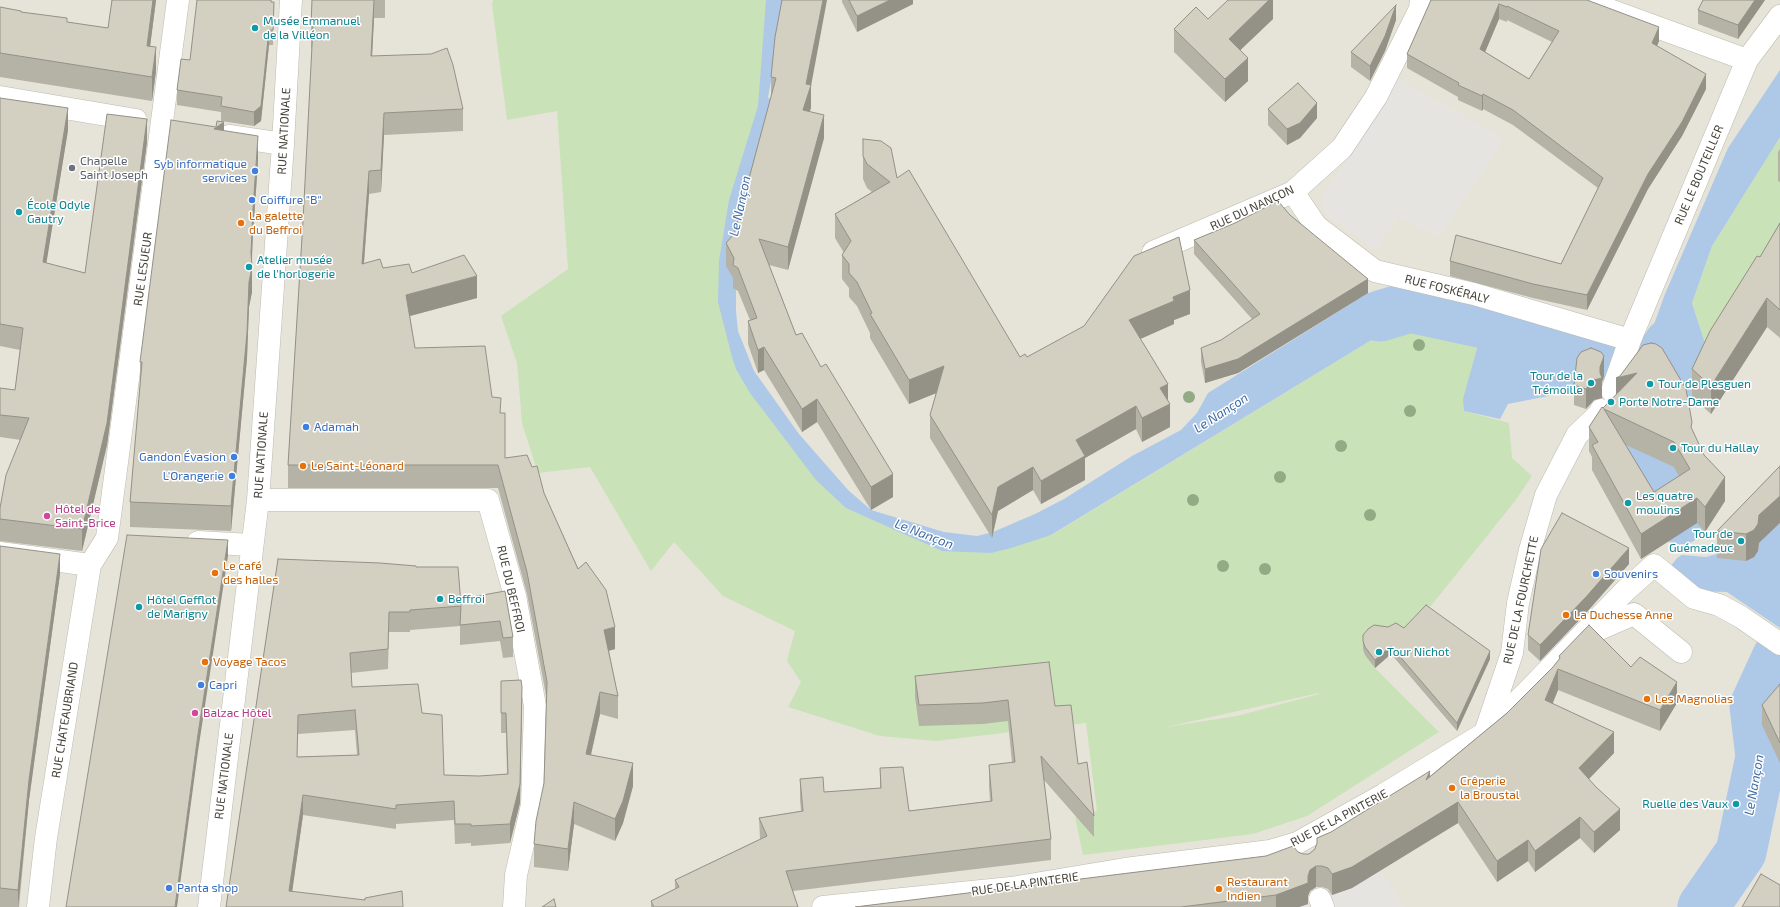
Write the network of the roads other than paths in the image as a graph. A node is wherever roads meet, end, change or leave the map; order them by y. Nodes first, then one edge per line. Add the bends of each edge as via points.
1 (178, 0) edge
2 (291, 0) edge
3 (1420, 0) edge
4 (1582, 0) edge
5 (1780, 16) edge
6 (1747, 60) junction
7 (0, 97) edge
8 (162, 125) junction
9 (185, 129) edge
10 (208, 132) edge
11 (283, 144) junction
12 (1293, 192) junction
13 (1137, 259) edge
14 (1630, 340) junction
15 (1612, 391) dead end
16 (1601, 410) edge
17 (258, 500) junction
18 (107, 538) junction
19 (130, 539) edge
20 (175, 541) edge
21 (251, 545) junction
22 (0, 553) edge
23 (90, 565) junction
24 (1581, 636) junction
25 (1780, 644) edge
26 (1681, 652) dead end
27 (1485, 733) junction
28 (1297, 843) junction
29 (1305, 863) edge
30 (38, 907) edge
31 (209, 907) edge
32 (514, 907) edge
33 (823, 907) edge

1 - 8 street, RUE LESUEUR
2 - 11 street, RUE NATIONALE
3 - 12 street, RUE DU NANÇON via 1420,9 1376,96 1342,148
4 - 6 street
5 - 6 street, RUE LE BOUTEILLER
6 - 14 street, RUE LE BOUTEILLER
7 - 8 street
8 - 9 street
8 - 18 street, RUE LESUEUR
10 - 11 street
11 - 17 street, RUE NATIONALE
12 - 13 street, RUE DU NANÇON
12 - 14 street, RUE FOSKÉRALY via 1316,226 1375,271 1474,294
14 - 15 street
16 - 27 street, RUE DE LA FOURCHETTE via 1577,435 1546,495 1518,603 1512,653
17 - 21 street, RUE NATIONALE
17 - 32 street, RUE DU BEFFROI via 488,500 504,579 515,596 535,706 532,805 516,875
18 - 19 street
18 - 23 street, RUE CHATEAUBRIAND
20 - 21 street
21 - 31 street, RUE NATIONALE
22 - 23 street
23 - 30 street, RUE CHATEAUBRIAND via 46,838
24 - 25 street, RUE DE LA PINTERIE via 1654,565 1694,598 1719,605
24 - 26 street via 1634,614
24 - 27 street, RUE DE LA PINTERIE
27 - 28 street, RUE DE LA PINTERIE via 1383,795
28 - 29 street
28 - 33 street, RUE DE LA PINTERIE via 1270,851 1125,869 1011,888

